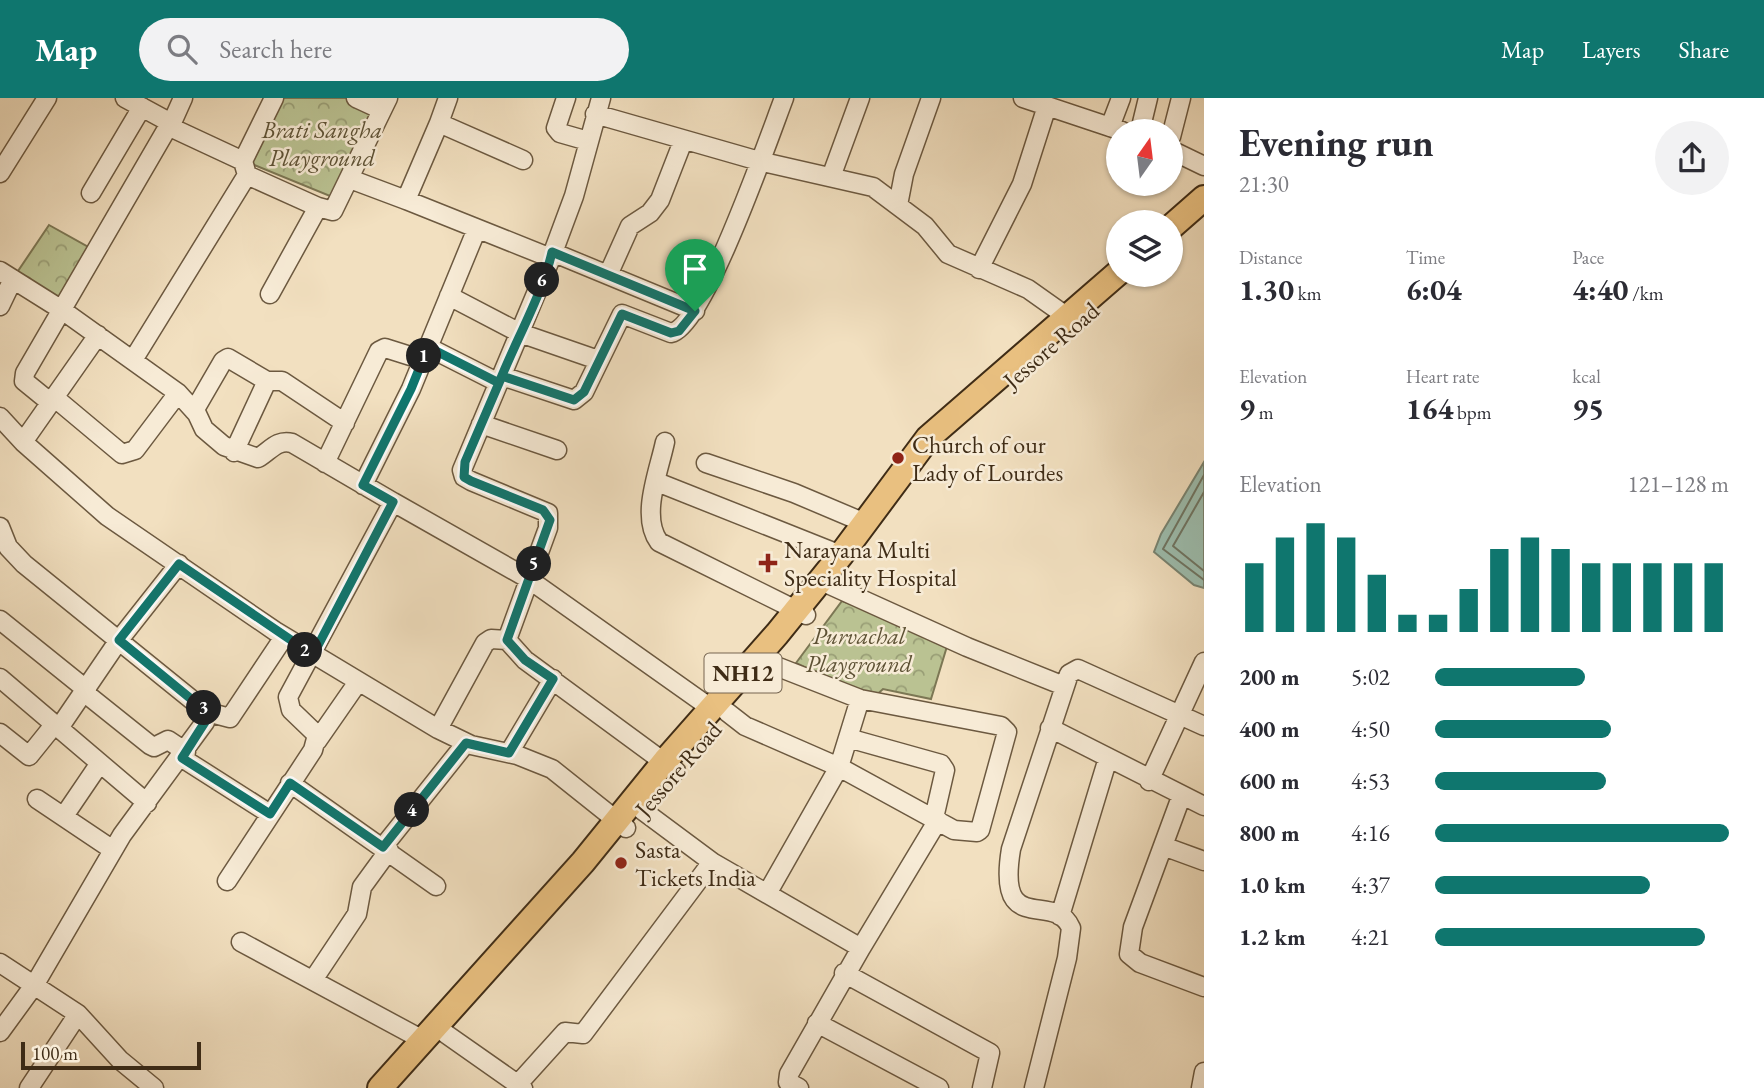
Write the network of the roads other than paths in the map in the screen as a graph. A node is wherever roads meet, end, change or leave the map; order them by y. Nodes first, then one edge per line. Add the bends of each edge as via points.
1 (47, 98) edge
2 (125, 98) edge
3 (183, 98) edge
4 (274, 98) edge
5 (356, 98) edge
6 (448, 98) edge
7 (566, 98) edge
8 (784, 98) edge
9 (860, 98) edge
10 (931, 98) edge
11 (1024, 98) edge
12 (1121, 98) edge
13 (1148, 98) edge
14 (1181, 98) edge
15 (385, 104) edge
16 (1054, 104) edge
17 (598, 106) edge
18 (142, 107) junction
19 (1118, 119) edge
20 (1143, 119) edge
21 (1176, 119) edge
22 (439, 123) junction
23 (171, 125) junction
24 (1106, 125) edge
25 (588, 141) junction
26 (683, 141) junction
27 (7, 148) edge
28 (1183, 156) edge
29 (523, 160) dead end
30 (759, 161) junction
31 (1204, 166) edge
32 (245, 168) junction
33 (0, 173) edge
34 (831, 177) junction
35 (350, 179) junction
36 (91, 193) dead end
37 (1204, 198) edge
38 (406, 200) junction
39 (898, 205) junction
40 (318, 207) junction
41 (1204, 211) edge
42 (1183, 216) edge
43 (1183, 229) edge
44 (477, 231) junction
45 (552, 255) junction
46 (979, 269) junction
47 (7, 275) edge
48 (608, 275) junction
49 (1106, 286) edge
50 (1116, 287) edge
51 (270, 294) dead end
52 (449, 296) junction
53 (0, 306) edge
54 (62, 310) junction
55 (695, 311) junction
56 (1072, 321) junction
57 (520, 333) junction
58 (98, 335) junction
59 (425, 353) junction
60 (133, 360) junction
61 (598, 360) junction
62 (501, 379) junction
63 (267, 381) junction
64 (178, 393) junction
65 (53, 400) junction
66 (194, 411) junction
67 (0, 417) edge
68 (345, 423) junction
69 (481, 424) junction
70 (23, 442) junction
71 (665, 442) dead end
72 (557, 450) dead end
73 (234, 452) junction
74 (325, 463) junction
75 (706, 463) dead end
76 (657, 482) junction
77 (363, 485) junction
78 (393, 502) junction
79 (865, 523) junction
80 (0, 527) edge
81 (841, 555) junction
82 (179, 564) junction
83 (527, 578) junction
84 (830, 585) junction
85 (801, 613) junction
86 (0, 620) edge
87 (284, 637) junction
88 (119, 640) junction
89 (507, 640) junction
90 (313, 655) junction
91 (1204, 662) edge
92 (768, 663) junction
93 (0, 678) edge
94 (553, 679) junction
95 (358, 682) junction
96 (1064, 686) junction
97 (86, 691) junction
98 (860, 699) junction
99 (720, 711) junction
100 (207, 712) junction
101 (1178, 715) junction
102 (1204, 726) edge
103 (57, 727) junction
104 (1051, 728) junction
105 (438, 729) junction
106 (2, 737) edge
107 (848, 738) junction
108 (317, 741) junction
109 (466, 743) junction
110 (509, 753) junction
111 (184, 755) junction
112 (1108, 758) junction
113 (100, 763) junction
114 (671, 766) junction
115 (839, 767) junction
116 (1149, 781) junction
117 (290, 783) junction
118 (1181, 797) junction
119 (37, 799) dead end
120 (147, 803) junction
121 (1204, 806) edge
122 (270, 814) junction
123 (64, 816) junction
124 (628, 819) junction
125 (936, 819) junction
126 (1163, 846) junction
127 (386, 848) junction
128 (113, 850) junction
129 (1204, 861) edge
130 (712, 862) junction
131 (226, 881) dead end
132 (436, 886) dead end
133 (768, 892) junction
134 (1060, 916) junction
135 (241, 942) dead end
136 (861, 948) junction
137 (0, 964) edge
138 (844, 973) junction
139 (313, 980) junction
140 (35, 984) junction
141 (1204, 987) edge
142 (78, 1014) junction
143 (817, 1023) junction
144 (0, 1032) edge
145 (434, 1037) junction
146 (1204, 1072) edge
147 (520, 1086) edge
148 (932, 1086) edge
149 (29, 1088) edge
150 (154, 1088) edge
151 (380, 1088) edge
152 (402, 1088) edge
153 (799, 1088) edge
154 (982, 1088) edge
155 (1034, 1088) edge
156 (1201, 1088) edge

1 - 27 street
2 - 18 street
3 - 23 street
4 - 32 street
5 - 15 street
6 - 22 street
7 - 25 street via 556,128
8 - 30 street
9 - 34 street
10 - 39 street
11 - 16 street
12 - 19 street
13 - 20 street
14 - 21 street
15 - 35 street
16 - 24 street
16 - 46 street via 1022,184
17 - 25 street
17 - 26 street
18 - 23 street
18 - 36 street
22 - 29 street
22 - 38 street
23 - 32 street
23 - 54 street
25 - 45 street
26 - 30 street
26 - 48 street via 660,200 626,231
27 - 33 street
28 - 31 street
30 - 34 street
30 - 55 street via 720,262
32 - 40 street
32 - 60 street
34 - 39 street via 873,187
35 - 38 street
35 - 40 street via 333,211
37 - 42 highway
38 - 44 street
39 - 46 street via 925,226 948,254
40 - 51 street
41 - 43 highway
44 - 45 street
44 - 52 street
45 - 48 street
45 - 57 street
46 - 56 street via 1028,289
47 - 53 street
47 - 54 street
48 - 55 street
49 - 56 highway, NH12
50 - 56 highway, Jessore Road / NH12
52 - 57 street
52 - 59 street
54 - 58 street
54 - 65 street via 24,381
55 - 61 street via 679,331 671,333 622,314
56 - 79 highway, NH12 via 928,438
56 - 84 highway, Jessore Road / NH12 via 962,423
57 - 61 street
57 - 62 street
58 - 60 street
58 - 65 street
59 - 62 street
59 - 68 street via 380,351
59 - 77 street
60 - 64 street
61 - 62 street via 584,392 574,400
62 - 69 street
63 - 66 street via 228,358 223,360
63 - 68 street via 282,381
63 - 73 street
64 - 65 street via 135,450 122,454
64 - 66 street
65 - 70 street
66 - 73 street via 204,429
67 - 70 street
68 - 74 street
69 - 72 street
69 - 83 street via 462,470 464,477 548,513 548,528
70 - 82 street via 107,516
71 - 76 street
73 - 74 street via 258,457 284,441
74 - 77 street
75 - 79 street
76 - 81 street
76 - 85 street via 650,530 659,542
77 - 78 street
78 - 83 street
78 - 90 street
79 - 81 highway, NH12
80 - 88 street via 13,554
81 - 85 highway, NH12
82 - 87 street
82 - 88 street
83 - 89 street
83 - 99 street
84 - 85 highway, Jessore Road / NH12
84 - 96 street
85 - 92 highway, Jessore Road / NH12
85 - 99 highway, NH12
86 - 97 street
87 - 90 street
87 - 100 street via 230,718
88 - 97 street
88 - 100 street
89 - 94 street via 525,660
89 - 105 street via 485,643
90 - 95 street
90 - 108 street via 290,690 288,705 315,730
91 - 101 street
92 - 98 street
92 - 99 highway, Jessore Road / NH12
93 - 103 street
94 - 110 street
94 - 114 street
95 - 105 street
95 - 108 street
96 - 101 street via 1069,674 1078,670
96 - 104 street
97 - 103 street
97 - 111 street via 150,745 168,740
98 - 107 street
98 - 125 street via 1001,726 1007,732 980,830 954,830
99 - 114 highway, Jessore Road / NH12
99 - 115 street
100 - 111 street
101 - 102 street
101 - 116 street
103 - 106 street via 29,756
103 - 113 street
104 - 112 street
104 - 134 street via 1007,870 1014,901
105 - 109 street
107 - 115 street
107 - 125 street via 941,764 945,770
108 - 117 street
109 - 110 street
109 - 127 street
110 - 124 street via 552,769
111 - 120 street
111 - 122 street
112 - 116 street
112 - 134 street
113 - 120 street
113 - 123 street
114 - 124 highway, Jessore Road / NH12
115 - 125 street
115 - 133 street
116 - 118 street
117 - 122 street
117 - 127 street
118 - 121 street
118 - 126 street
119 - 123 street
120 - 128 street
122 - 131 street
123 - 128 street
124 - 130 street
124 - 145 highway, Jessore Road / NH12
125 - 136 street
126 - 129 street
126 - 141 street via 1133,927 1129,954 1139,963
127 - 132 street
127 - 139 street via 362,887 357,914
128 - 140 street
130 - 133 street
130 - 147 street via 583,1034 565,1032
133 - 136 street
134 - 155 street via 1071,928 1067,958
135 - 139 street
136 - 138 street
137 - 140 street
138 - 143 street
138 - 154 street via 990,1053
139 - 145 street
140 - 142 street
140 - 144 street
142 - 149 street
142 - 150 street via 120,1060
143 - 148 street
143 - 153 street via 789,1074 789,1082
145 - 147 street
145 - 151 highway, NH12
145 - 152 highway, Jessore Road / NH12 via 437,1048
146 - 156 street

